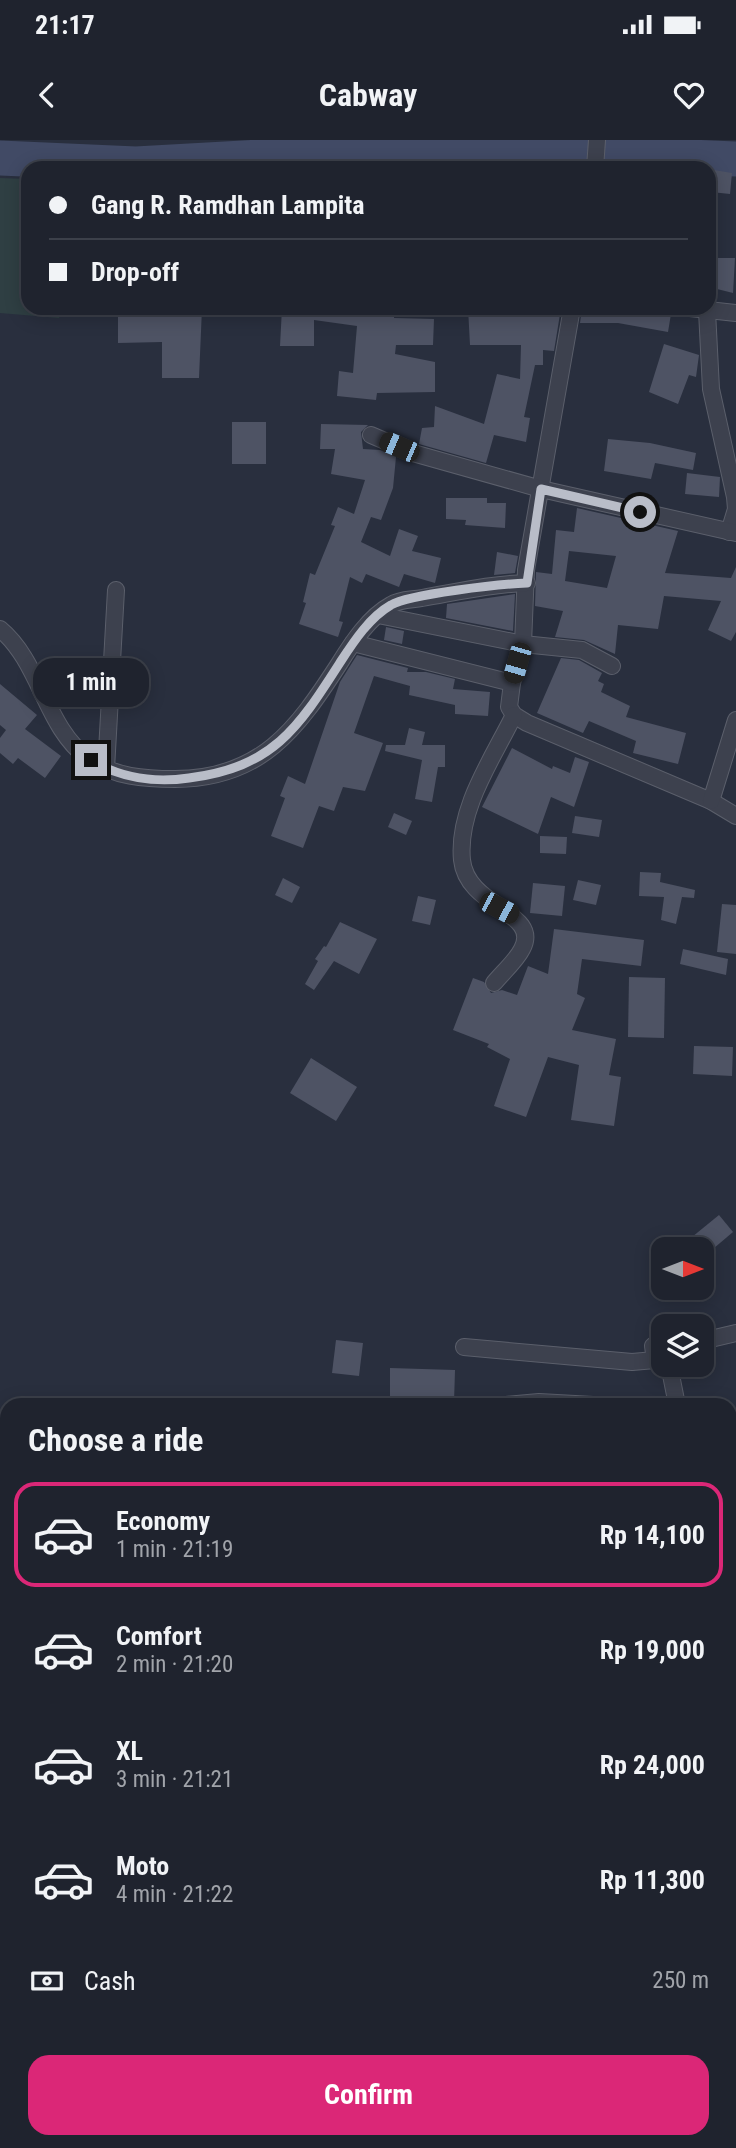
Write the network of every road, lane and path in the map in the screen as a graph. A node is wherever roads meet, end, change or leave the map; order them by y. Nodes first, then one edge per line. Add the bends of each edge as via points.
1 (597, 140) edge
2 (596, 161) edge
3 (716, 312) edge
4 (736, 313) edge
5 (571, 315) edge
6 (707, 315) edge
7 (371, 435) dead end
8 (541, 489) junction
9 (732, 532) edge
10 (527, 583) junction
11 (116, 590) dead end
12 (378, 615) junction
13 (0, 629) edge
14 (353, 643) junction
15 (523, 644) junction
16 (612, 666) dead end
17 (512, 683) junction
18 (514, 715) junction
19 (736, 720) edge
20 (106, 769) junction
21 (711, 802) junction
22 (736, 817) edge
23 (495, 983) dead end
24 (736, 1332) edge
25 (714, 1338) edge
26 (464, 1347) dead end
27 (651, 1363) edge
28 (667, 1377) edge
29 (674, 1398) edge

1 - 2 street
3 - 4 street
5 - 8 street
6 - 9 street via 712,389 735,497
7 - 8 street via 413,453
8 - 9 street
8 - 10 street
10 - 12 street via 405,600
10 - 15 street
11 - 20 street
12 - 14 street
12 - 15 street
13 - 20 street via 17,647 69,740
14 - 17 street
14 - 20 street via 299,722 265,755 209,775 180,779 152,779
15 - 16 street via 582,650
15 - 17 street
17 - 18 street via 509,707
18 - 21 street
18 - 23 street via 474,797 462,858 468,883 522,925 522,949
19 - 21 street
21 - 22 street
24 - 25 street
26 - 27 street
28 - 29 street

